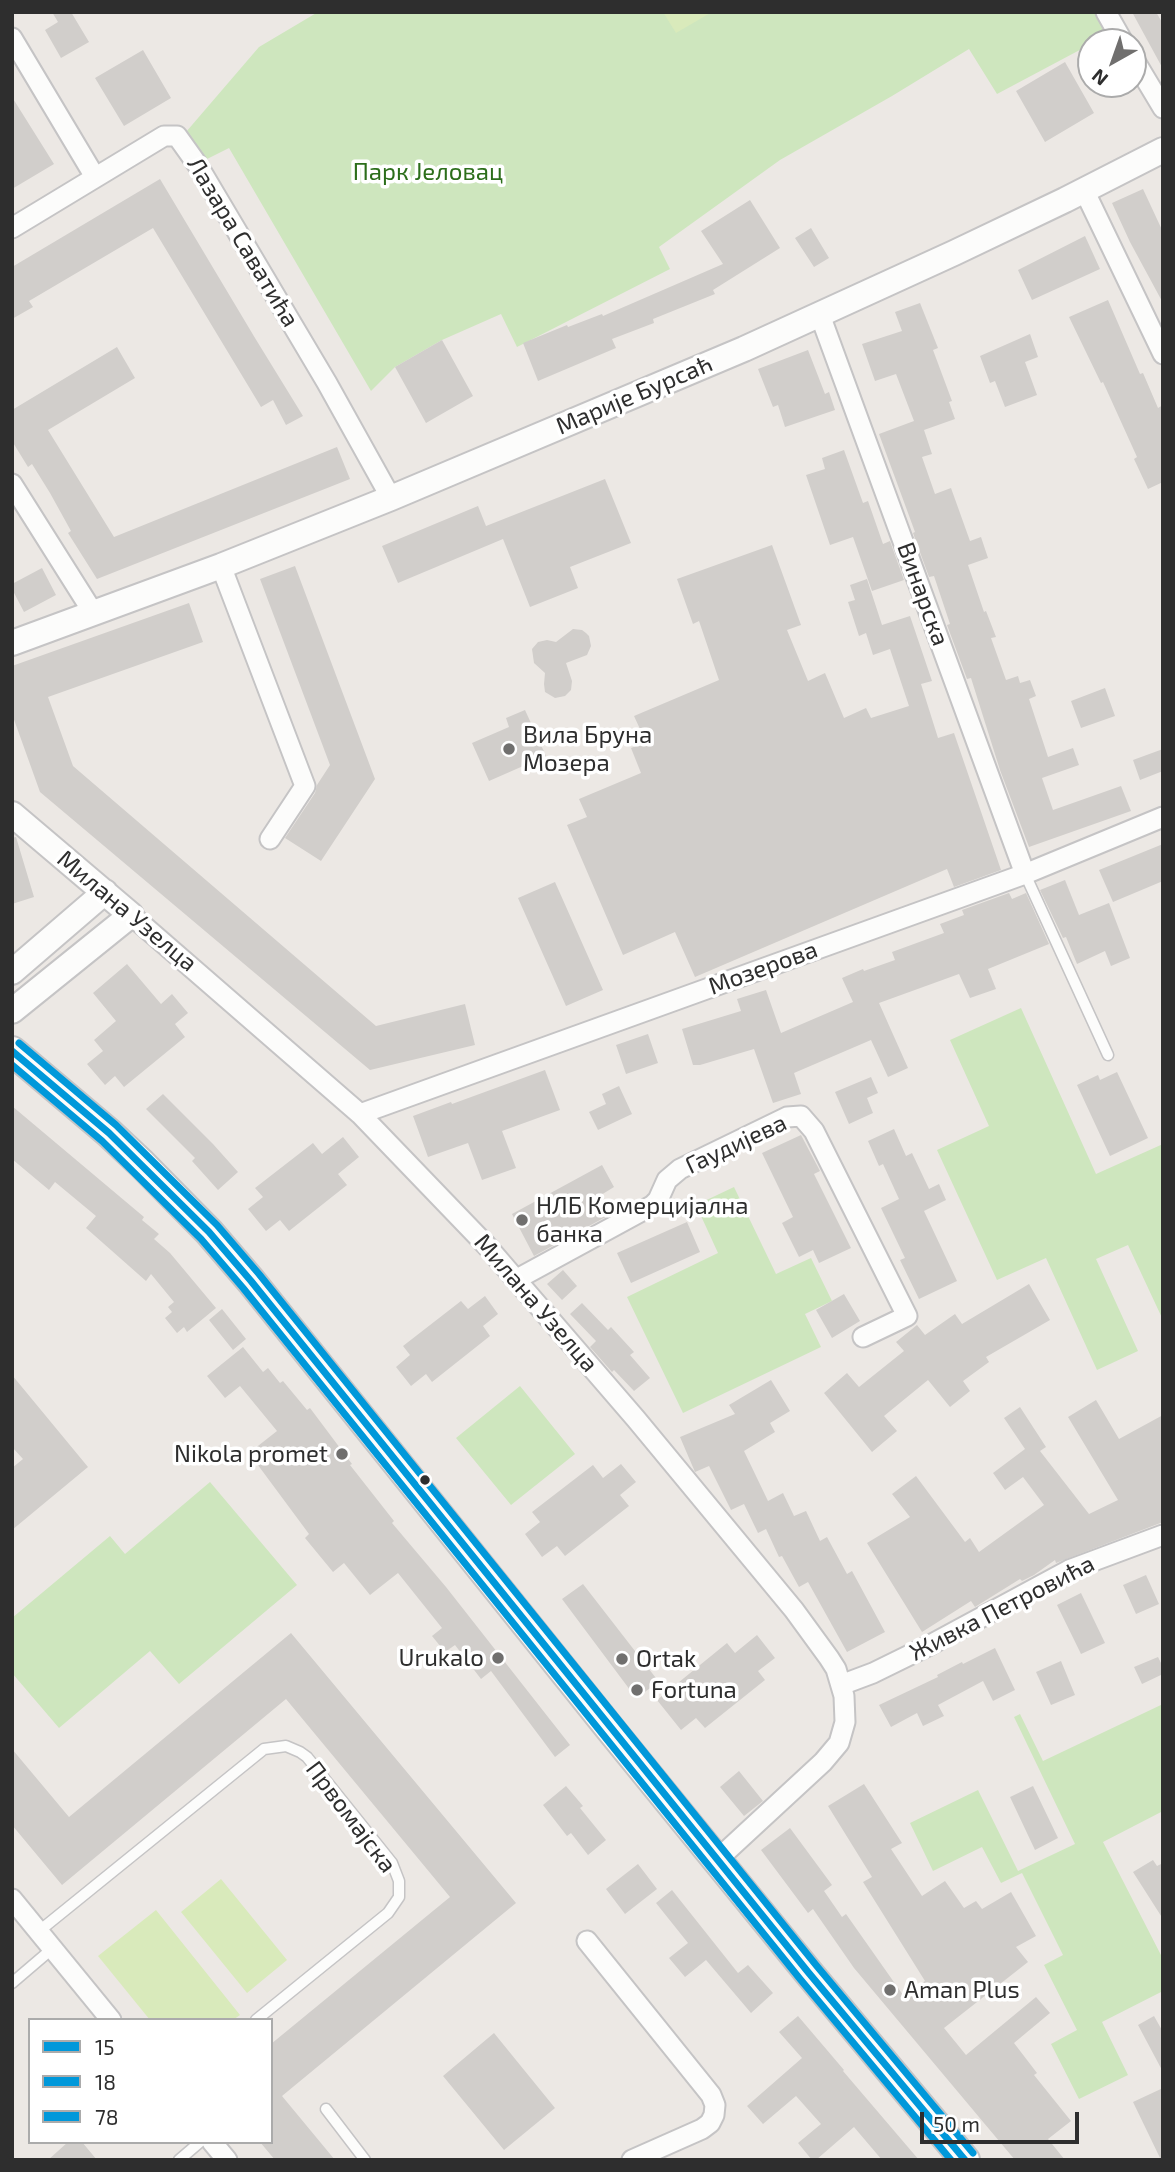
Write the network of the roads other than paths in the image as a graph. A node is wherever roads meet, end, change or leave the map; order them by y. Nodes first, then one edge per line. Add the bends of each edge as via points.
1 (1106, 12) edge
2 (1115, 28) edge
3 (12, 38) edge
4 (1147, 81) edge
5 (1163, 108) edge
6 (1163, 150) edge
7 (95, 177) junction
8 (1084, 190) junction
9 (12, 228) edge
10 (820, 315) junction
11 (1163, 354) edge
12 (12, 484) edge
13 (391, 498) junction
14 (221, 566) junction
15 (94, 614) junction
16 (12, 643) edge
17 (12, 814) edge
18 (1163, 817) edge
19 (270, 839) dead end
20 (1025, 874) junction
21 (105, 891) junction
22 (131, 915) junction
23 (12, 972) edge
24 (12, 1011) edge
25 (12, 1051) edge
26 (1108, 1055) dead end
27 (360, 1114) junction
28 (517, 1279) junction
29 (863, 1337) dead end
30 (1163, 1535) edge
31 (841, 1685) junction
32 (718, 1859) junction
33 (12, 1899) edge
34 (38, 1932) junction
35 (587, 1941) dead end
36 (53, 1948) junction
37 (12, 1983) edge
38 (109, 2018) edge
39 (258, 2018) edge
40 (326, 2109) dead end
41 (199, 2144) edge
42 (214, 2144) edge
43 (179, 2160) edge
44 (227, 2160) edge
45 (365, 2160) edge
46 (632, 2160) edge
47 (965, 2160) edge

1 - 2 street
3 - 7 street
4 - 5 street
6 - 8 street, Марије Бурсаћ
7 - 9 street, Лазара Саватића
7 - 13 street, Лазара Саватића via 164,136 180,139
8 - 10 street, Марије Бурсаћ
8 - 11 street
10 - 13 street, Марије Бурсаћ
10 - 20 street, Винарска
12 - 15 street
13 - 14 street, Марије Бурсаћ
14 - 15 street, Марије Бурсаћ
14 - 19 street via 305,786
15 - 16 street, Марије Бурсаћ
17 - 21 street, Милана Узелца
18 - 20 street, Мозерова
20 - 26 lane
20 - 27 street, Мозерова
21 - 22 street, Милана Узелца
21 - 23 street
22 - 24 street
22 - 27 street, Милана Узелца
25 - 32 main road via 110,1133 209,1233
27 - 28 street, Милана Узелца
28 - 29 street, Гаудијева via 653,1205 667,1180 681,1169 787,1117 801,1116 814,1131 907,1315
28 - 31 street, Милана Узелца via 794,1611 829,1658
30 - 31 street, Живка Петровића via 1069,1570 930,1645
31 - 32 street, Милана Узелца via 845,1722 839,1743
32 - 47 main road
33 - 34 street
34 - 36 street
34 - 39 lane, Првомајска via 264,1749 286,1746 307,1757 392,1863 399,1896 388,1913
35 - 46 street via 715,2105 710,2123 702,2129
36 - 37 lane
36 - 38 street
40 - 45 lane
41 - 43 lane
42 - 44 street

